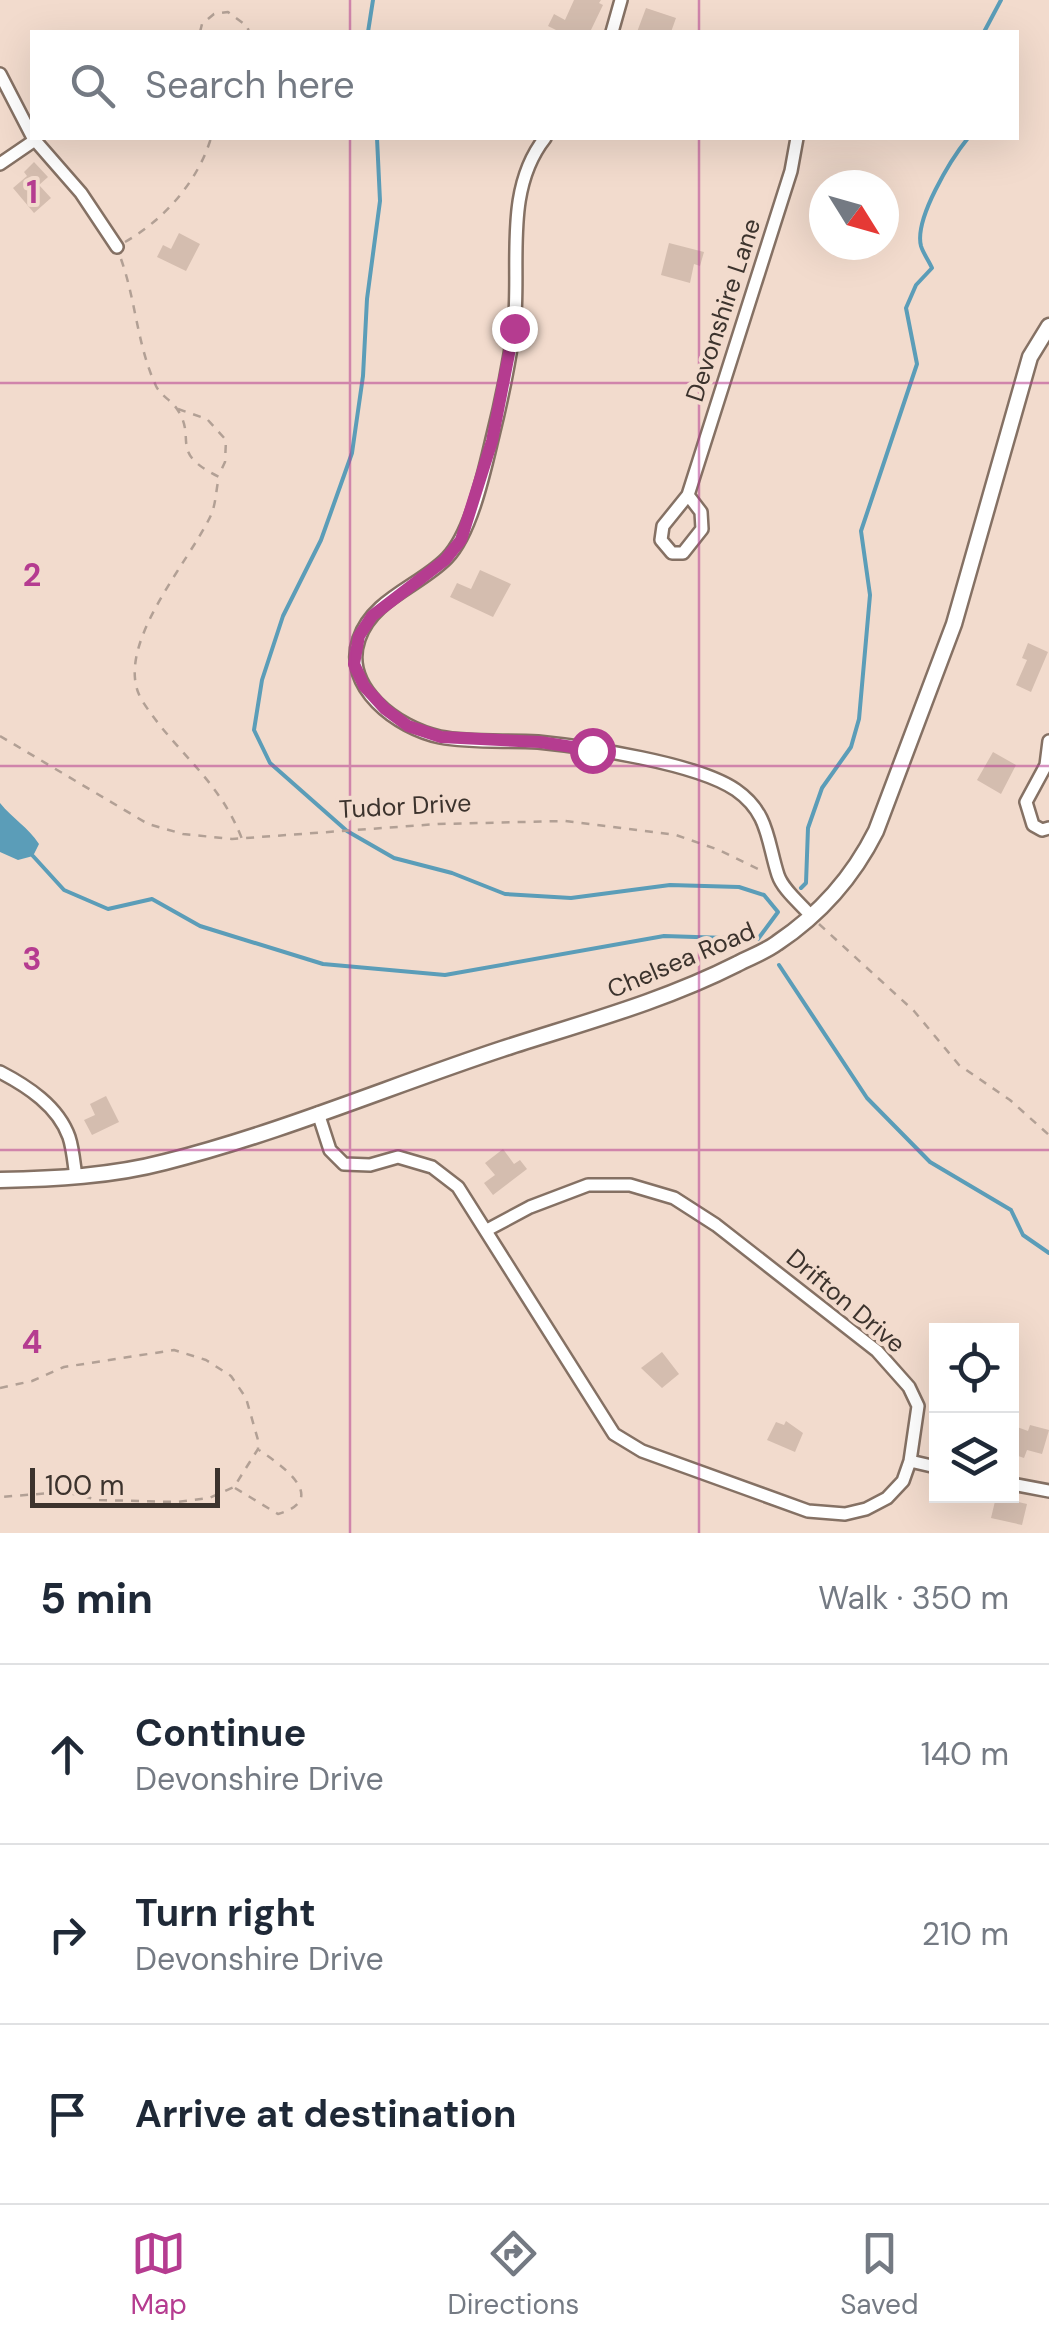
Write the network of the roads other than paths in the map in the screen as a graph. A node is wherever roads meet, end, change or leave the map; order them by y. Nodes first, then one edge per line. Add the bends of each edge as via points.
1 (620, 0) edge
2 (612, 30) edge
3 (0, 74) edge
4 (30, 130) edge
5 (31, 140) edge
6 (36, 140) edge
7 (544, 140) edge
8 (797, 140) edge
9 (0, 164) edge
10 (117, 247) road end
11 (1049, 326) edge
12 (688, 495) junction
13 (1049, 741) edge
14 (1048, 767) edge
15 (1049, 828) edge
16 (811, 916) junction
17 (0, 1072) edge
18 (318, 1113) junction
19 (76, 1176) junction
20 (0, 1180) edge
21 (486, 1230) junction
22 (910, 1460) junction
23 (929, 1465) edge
24 (1019, 1485) edge
25 (1049, 1490) edge

1 - 2 street
3 - 4 street
5 - 9 street
6 - 10 street
7 - 16 street via 524,173 514,328 492,441 461,540 372,616 359,636 354,664 385,709 441,737 592,750 713,778 737,790 768,829 779,879
8 - 12 street, Devonshire Lane
11 - 16 street, Chelsea Road via 1030,357 954,624 876,831 862,860
12 - 12 street, Devonshire Lane via 663,526 661,540 672,553 683,553 702,529 701,512
13 - 14 street
14 - 15 street via 1026,802 1033,824
16 - 18 street, Chelsea Road via 775,945 652,1002
17 - 19 street via 30,1087 53,1111 69,1135
18 - 19 street, Chelsea Road via 162,1163
18 - 21 street, Drifton Drive via 330,1150 344,1164 398,1157 432,1167 458,1187
19 - 20 street, Chelsea Road
21 - 22 street, Drifton Drive via 588,1185 630,1184 674,1198 877,1351 918,1406
21 - 22 street, Drifton Drive via 590,1401 614,1434 642,1451 808,1510 844,1514 887,1498 904,1481
22 - 23 street
24 - 25 street

